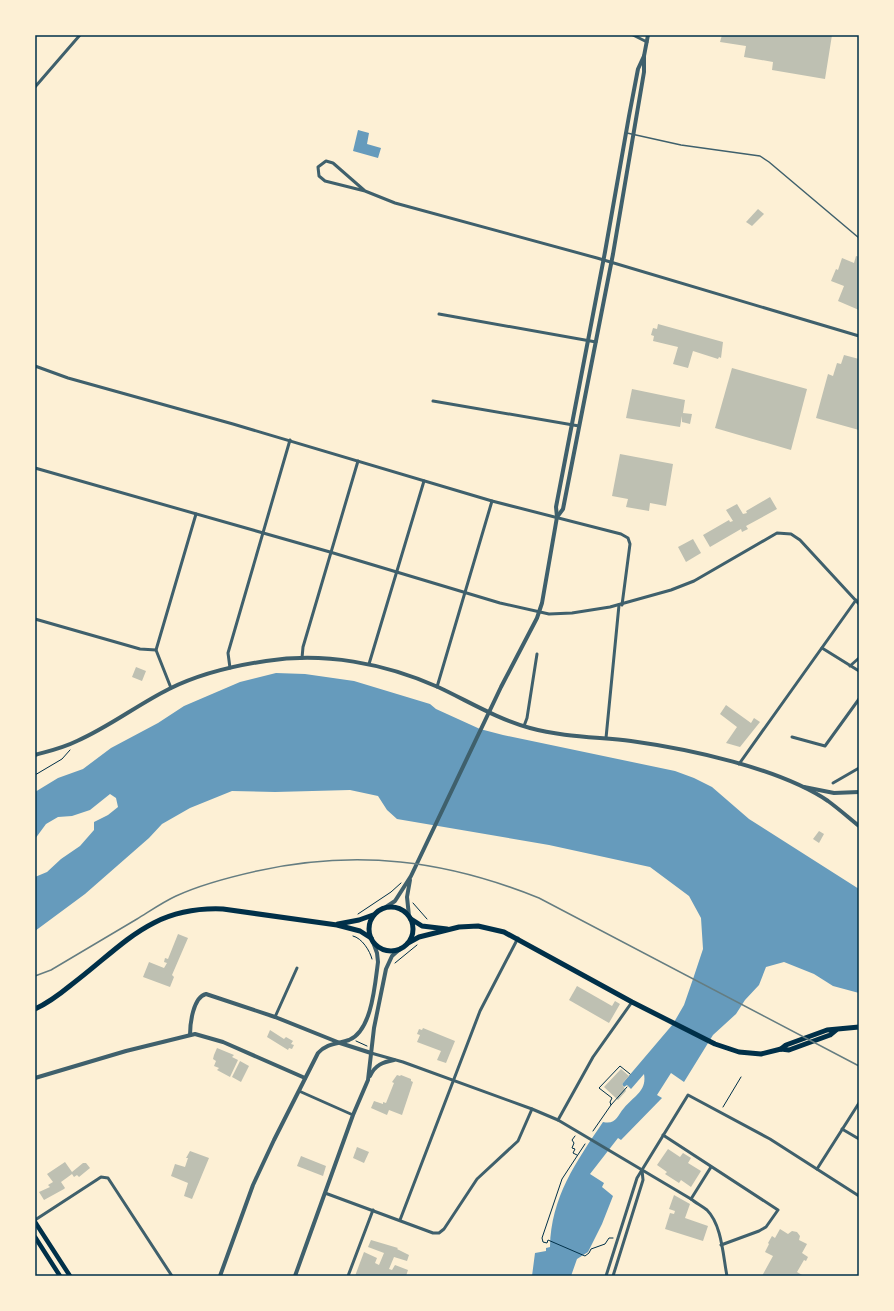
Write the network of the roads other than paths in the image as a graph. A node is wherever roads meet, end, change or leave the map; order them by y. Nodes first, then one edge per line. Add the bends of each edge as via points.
1 (80, 35) edge
2 (633, 35) edge
3 (648, 35) edge
4 (646, 42) junction
5 (644, 56) junction
6 (35, 87) edge
7 (626, 132) junction
8 (634, 134) junction
9 (365, 191) junction
10 (859, 238) edge
11 (603, 260) junction
12 (611, 263) junction
13 (439, 314) dead end
14 (859, 336) edge
15 (588, 341) junction
16 (596, 342) junction
17 (35, 366) edge
18 (433, 401) dead end
19 (572, 424) junction
20 (579, 426) junction
21 (290, 440) junction
22 (358, 461) junction
23 (35, 468) edge
24 (424, 481) junction
25 (492, 501) junction
26 (196, 514) junction
27 (556, 517) junction
28 (263, 533) junction
29 (330, 552) junction
30 (398, 572) junction
31 (464, 592) junction
32 (856, 600) junction
33 (859, 604) edge
34 (620, 605) junction
35 (539, 612) junction
36 (35, 618) edge
37 (822, 648) junction
38 (156, 650) junction
39 (537, 654) dead end
40 (302, 658) junction
41 (859, 658) edge
42 (369, 664) junction
43 (850, 666) junction
44 (230, 668) junction
45 (859, 672) edge
46 (437, 687) junction
47 (171, 688) junction
48 (859, 699) edge
49 (524, 726) junction
50 (792, 737) dead end
51 (606, 738) junction
52 (35, 755) edge
53 (739, 764) junction
54 (859, 768) edge
55 (833, 783) dead end
56 (800, 786) junction
57 (859, 792) edge
58 (859, 826) edge
59 (411, 876) junction
60 (386, 907) junction
61 (374, 915) junction
62 (410, 917) junction
63 (337, 925) junction
64 (448, 929) junction
65 (518, 938) junction
66 (372, 940) junction
67 (408, 943) junction
68 (401, 948) junction
69 (297, 968) dead end
70 (632, 1002) junction
71 (35, 1009) edge
72 (275, 1017) junction
73 (859, 1027) edge
74 (190, 1035) junction
75 (340, 1043) junction
76 (371, 1053) junction
77 (394, 1060) junction
78 (35, 1078) edge
79 (305, 1078) junction
80 (368, 1080) junction
81 (453, 1081) junction
82 (299, 1091) junction
83 (859, 1102) edge
84 (532, 1109) junction
85 (353, 1115) junction
86 (558, 1120) junction
87 (842, 1129) junction
88 (663, 1135) junction
89 (859, 1139) edge
90 (711, 1167) junction
91 (817, 1169) junction
92 (642, 1170) junction
93 (325, 1193) junction
94 (859, 1196) edge
95 (691, 1199) junction
96 (373, 1210) junction
97 (400, 1220) junction
98 (35, 1221) edge
99 (35, 1237) edge
100 (721, 1245) junction
101 (60, 1276) edge
102 (70, 1276) edge
103 (172, 1276) edge
104 (220, 1276) edge
105 (295, 1276) edge
106 (348, 1276) edge
107 (606, 1276) edge
108 (613, 1276) edge
109 (727, 1276) edge

1 - 6 street
2 - 4 street
3 - 4 street
4 - 5 street
5 - 7 street via 638,69
5 - 8 street via 644,72
7 - 8 lane
7 - 11 street
8 - 10 lane via 681,145 760,156
8 - 12 street
9 - 9 street via 333,163 326,161 318,167 319,176 325,181
9 - 11 street via 430,213
11 - 12 street
11 - 15 street
12 - 14 street
12 - 16 street
13 - 15 street
15 - 16 street
15 - 19 street
16 - 20 street
17 - 21 street via 68,378
18 - 19 street
19 - 20 street
19 - 27 street
20 - 27 street via 563,509
21 - 22 street
21 - 28 street
22 - 24 street
22 - 29 street
23 - 26 street
24 - 25 street
24 - 30 street
25 - 27 street
25 - 31 street
26 - 28 street
26 - 38 street
27 - 34 street via 628,538 630,544
27 - 35 street
28 - 29 street
28 - 44 street via 228,653
29 - 30 street
29 - 40 street
30 - 31 street
30 - 42 street
31 - 35 street
31 - 46 street
32 - 33 street
32 - 34 street via 800,540 791,534 781,532 686,584
32 - 37 street
34 - 35 street via 572,613
34 - 51 street
35 - 59 street
36 - 38 street via 140,649
37 - 43 street
37 - 53 street
38 - 47 street
39 - 49 street
40 - 42 street
40 - 44 street
41 - 43 street
42 - 46 street
43 - 45 street
44 - 47 street
46 - 49 street via 500,718
47 - 52 street via 76,742
48 - 50 street via 825,746
49 - 51 street via 556,734
51 - 53 street via 680,749
53 - 56 street
54 - 55 street
56 - 57 street via 834,793
56 - 58 street via 829,802
59 - 60 street via 395,901
59 - 62 street via 407,897
60 - 61 main road
60 - 62 main road via 396,907
61 - 63 main road
61 - 66 main road via 369,924
62 - 64 main road via 422,926
62 - 67 main road via 413,930
63 - 66 main road via 360,931
63 - 71 main road via 223,909 182,911 159,919 138,932 86,974
64 - 65 main road via 487,927
64 - 67 main road via 419,937
65 - 70 main road
65 - 81 street via 480,1011
66 - 68 main road via 386,950
66 - 75 street via 377,953 377,967 366,1023 356,1036
67 - 68 main road
68 - 76 street via 392,956 386,969
69 - 72 street
70 - 73 main road via 715,1044 753,1054 789,1050 830,1036 836,1030
70 - 86 street via 593,1057
72 - 74 street via 210,995 203,995 198,1000
72 - 75 street
74 - 78 street
74 - 79 street via 209,1037
75 - 76 street
75 - 79 street via 322,1049
76 - 77 street
76 - 80 street
77 - 80 street via 379,1064
77 - 81 street
79 - 82 street
80 - 85 street
81 - 84 street
81 - 97 street
82 - 85 street
82 - 104 street via 253,1185
83 - 87 street
84 - 86 street
84 - 97 street via 518,1141 477,1179 442,1231 433,1233
85 - 93 street
86 - 92 street
87 - 89 street
87 - 91 street
88 - 90 street
88 - 91 street via 688,1095 770,1139
88 - 92 street
90 - 95 street
90 - 100 street via 778,1210 759,1231
91 - 94 street
92 - 95 street
92 - 107 street
92 - 108 street via 643,1180
93 - 96 street
93 - 105 street
95 - 100 street via 706,1209 714,1219
96 - 97 street
96 - 106 street
98 - 102 main road
98 - 103 street via 101,1177 108,1178
99 - 101 main road
100 - 109 street

